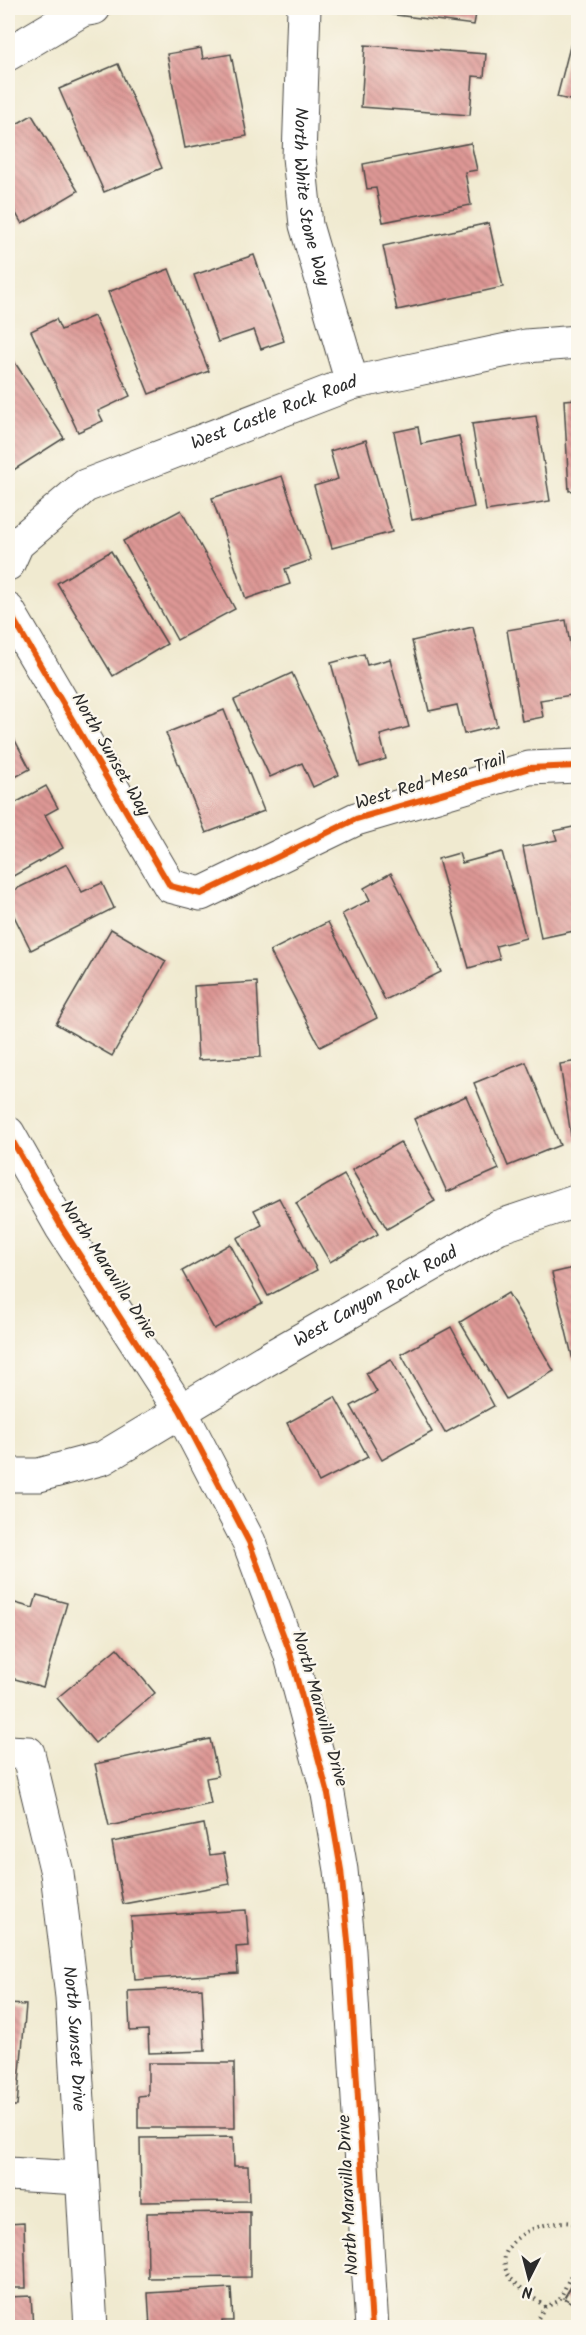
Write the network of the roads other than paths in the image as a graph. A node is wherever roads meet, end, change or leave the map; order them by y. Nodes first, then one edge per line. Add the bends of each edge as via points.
1 (94, 8) edge
2 (304, 8) edge
3 (8, 54) edge
4 (579, 342) edge
5 (351, 383) junction
6 (8, 564) edge
7 (8, 610) edge
8 (579, 766) edge
9 (201, 894) joint
10 (8, 1133) edge
11 (579, 1200) edge
12 (180, 1410) junction
13 (8, 1475) edge
14 (18, 1752) edge
15 (8, 2174) edge
16 (81, 2178) junction
17 (91, 2328) edge
18 (372, 2328) edge

1 - 3 street via 82,10
2 - 5 street, North White Stone Way via 299,157 306,225
4 - 5 street, West Castle Rock Road via 526,346
5 - 6 street, West Castle Rock Road via 85,486 17,544
7 - 9 street, North Sunset Way via 170,886
8 - 9 street, West Red Mesa Trail via 529,768 356,819
10 - 12 street, North Maravilla Drive via 62,1228
11 - 12 street, West Canyon Rock Road via 498,1227
12 - 13 street, West Canyon Rock Road via 103,1458 39,1475
12 - 18 street, North Maravilla Drive via 249,1542 290,1653 328,1794 349,1951
14 - 16 street, North Sunset Drive via 57,1873 72,1997
15 - 16 street
16 - 17 street, North Sunset Drive

